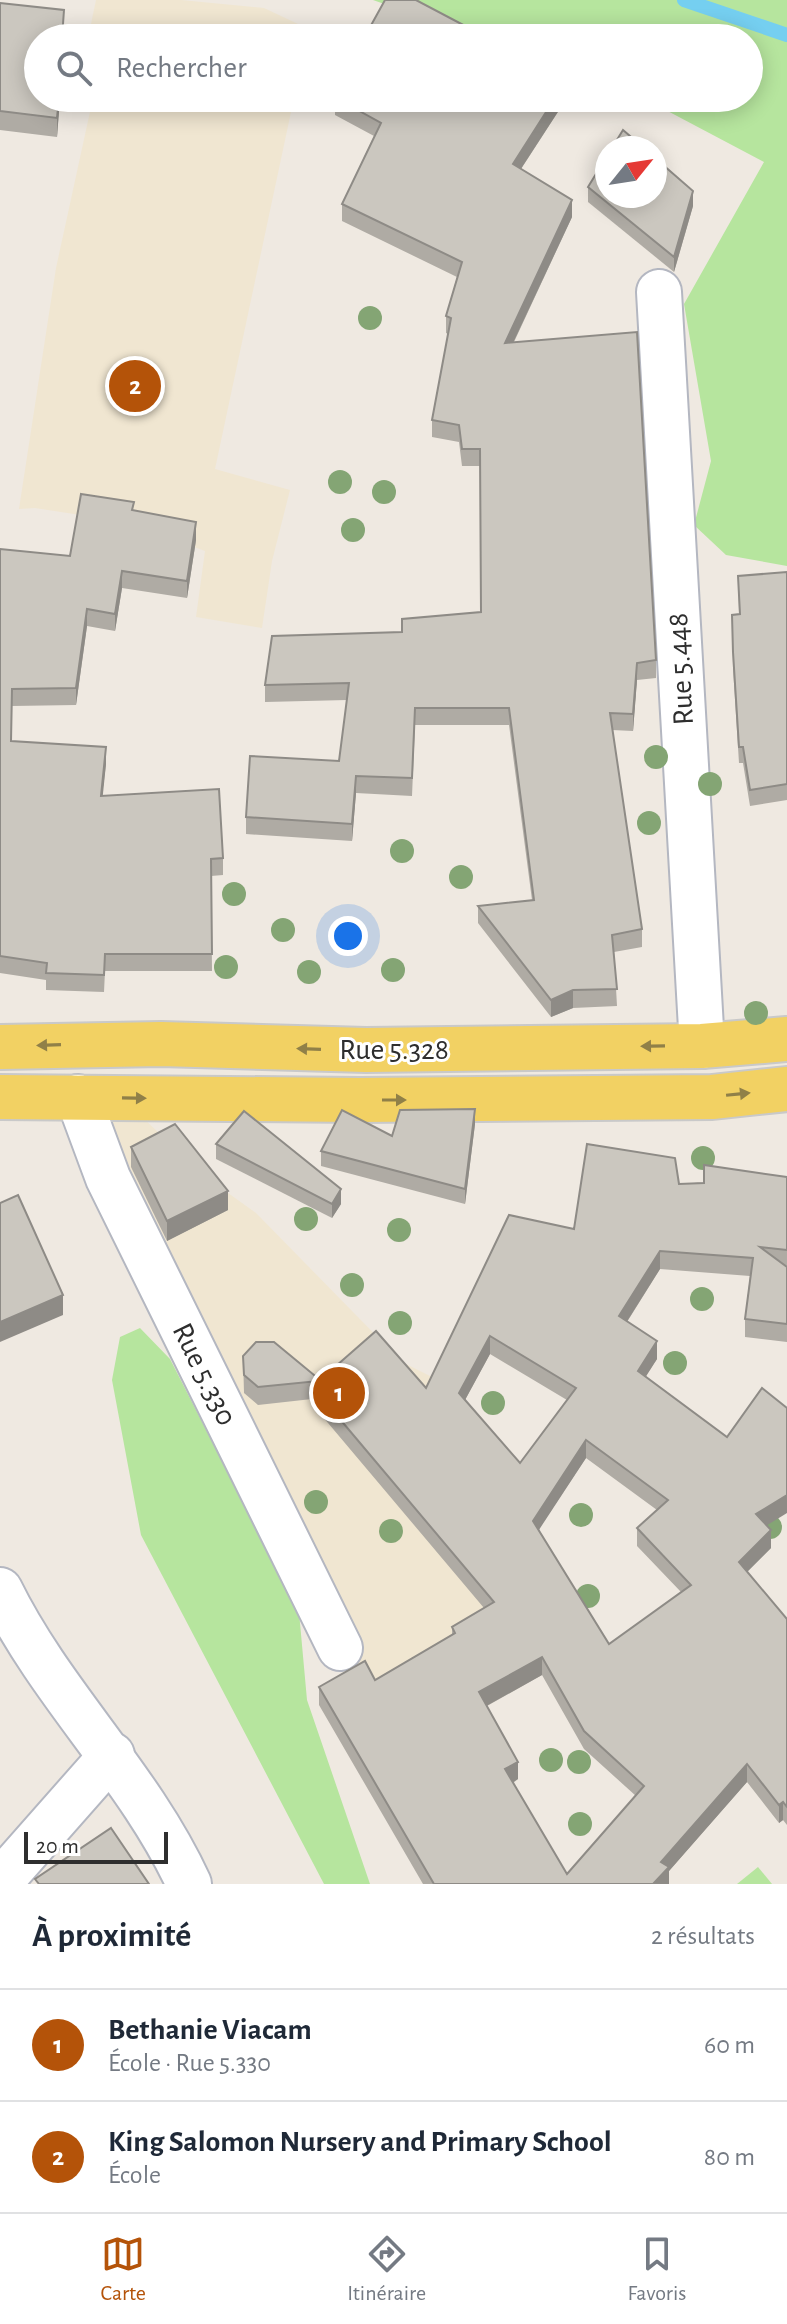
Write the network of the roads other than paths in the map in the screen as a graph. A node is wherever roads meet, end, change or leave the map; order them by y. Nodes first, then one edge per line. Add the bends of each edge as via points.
1 (659, 292) dead end
2 (787, 1039) edge
3 (702, 1046) junction
4 (0, 1047) edge
5 (787, 1089) edge
6 (0, 1097) edge
7 (78, 1097) junction
8 (0, 1590) edge
9 (340, 1648) dead end
10 (112, 1755) junction
11 (0, 1882) edge
12 (189, 1884) edge

1 - 3 street, Rue 5.448
2 - 3 main road, Rue 5.328
3 -> 4 main road, Rue 5.328
7 -> 5 main road, Rue 5.328 via 712,1097
6 - 7 main road, Rue 5.328
7 - 9 street, Rue 5.330 via 108,1178
8 - 10 street via 57,1687
10 - 11 street
10 - 12 street via 173,1849

